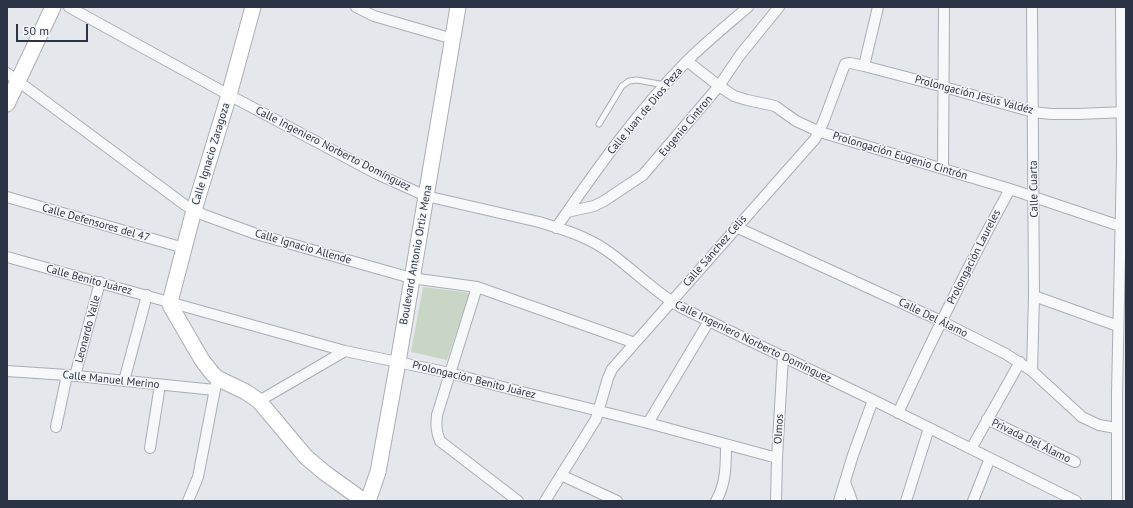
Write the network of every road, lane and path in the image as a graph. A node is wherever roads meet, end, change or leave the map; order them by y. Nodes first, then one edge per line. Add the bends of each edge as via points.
1 (53, 7) edge
2 (69, 7) edge
3 (253, 7) edge
4 (356, 7) edge
5 (458, 7) edge
6 (748, 7) edge
7 (779, 7) edge
8 (878, 7) edge
9 (944, 7) edge
10 (1032, 7) edge
11 (1121, 7) edge
12 (453, 39) junction
13 (687, 61) junction
14 (847, 63) joint
15 (864, 66) junction
16 (12, 77) edge
17 (665, 85) junction
18 (719, 86) junction
19 (944, 87) junction
20 (229, 95) junction
21 (7, 104) edge
22 (1033, 112) junction
23 (1124, 112) edge
24 (599, 124) dead end
25 (820, 132) junction
26 (943, 168) junction
27 (1010, 189) junction
28 (426, 196) junction
29 (1034, 196) junction
30 (7, 197) edge
31 (194, 210) junction
32 (567, 212) junction
33 (736, 227) junction
34 (556, 228) junction
35 (1123, 228) edge
36 (184, 248) junction
37 (7, 258) edge
38 (411, 278) junction
39 (100, 282) junction
40 (477, 287) junction
41 (147, 296) junction
42 (1034, 296) junction
43 (170, 302) junction
44 (671, 302) junction
45 (709, 321) junction
46 (941, 321) junction
47 (1118, 326) junction
48 (635, 343) junction
49 (345, 351) junction
50 (783, 356) junction
51 (398, 362) junction
52 (1020, 362) junction
53 (7, 371) edge
54 (1032, 372) junction
55 (450, 373) junction
56 (71, 376) junction
57 (124, 382) junction
58 (216, 384) junction
59 (160, 385) junction
60 (1121, 393) edge
61 (873, 400) junction
62 (259, 402) junction
63 (599, 410) junction
64 (898, 413) junction
65 (987, 419) junction
66 (648, 423) junction
67 (56, 427) dead end
68 (929, 428) junction
69 (1116, 428) junction
70 (726, 445) junction
71 (150, 448) dead end
72 (971, 449) junction
73 (777, 458) junction
74 (990, 458) junction
75 (1074, 462) dead end
76 (561, 475) junction
77 (845, 482) junction
78 (188, 501) edge
79 (364, 501) edge
80 (368, 501) edge
81 (518, 501) edge
82 (545, 501) edge
83 (617, 501) edge
84 (716, 501) edge
85 (776, 501) edge
86 (839, 501) edge
87 (852, 501) edge
88 (906, 501) edge
89 (973, 501) edge
90 (1076, 501) edge
91 (1117, 501) edge

1 - 16 street
2 - 20 street, Calle Ingeniero Norberto Domínguez
3 - 20 street, Calle Ignacio Zaragoza
4 - 12 street via 374,16
5 - 12 street, Boulevard Antonio Ortiz Mena
6 - 13 street, Calle Juan de Dios Peza
7 - 18 street, Eugenio Cintron via 740,55
8 - 15 street
9 - 19 street
10 - 22 street, Calle Cuarta
11 - 23 street
12 - 28 street, Boulevard Antonio Ortiz Mena
13 - 17 street, Calle Juan de Dios Peza
13 - 18 street, Prolongación Eugenio Cintrón
14 - 15 street, Prolongación Jesús Valdéz
14 - 25 street, Calle Sánchez Celis via 843,66
15 - 19 street, Prolongación Jesús Valdéz
16 - 21 street
16 - 31 street, Calle Ignacio Allende
17 - 24 lane via 629,81 622,86
17 - 32 street, Calle Juan de Dios Peza
18 - 25 street, Prolongación Eugenio Cintrón via 740,98 775,106 796,121
18 - 32 street, Eugenio Cintron via 643,175 594,206
19 - 22 street, Prolongación Jesús Valdéz
19 - 26 street
20 - 28 street, Calle Ingeniero Norberto Domínguez via 377,174
20 - 31 street, Calle Ignacio Zaragoza
22 - 23 street, Prolongación Jesús Valdéz
22 - 29 street, Calle Cuarta
23 - 35 street
25 - 26 street, Prolongación Eugenio Cintrón
25 - 33 street, Calle Sánchez Celis
26 - 27 street, Prolongación Eugenio Cintrón
27 - 29 street, Prolongación Eugenio Cintrón
27 - 46 street, Prolongación Laureles
28 - 34 street, Calle Ingeniero Norberto Domínguez
28 - 38 street, Boulevard Antonio Ortiz Mena
29 - 35 street, Prolongación Eugenio Cintrón
29 - 42 street, Calle Cuarta
30 - 36 street, Calle Defensores del 47
31 - 36 street, Calle Ignacio Zaragoza
31 - 38 street, Calle Ignacio Allende via 230,226
32 - 34 street, Calle Juan de Dios Peza
33 - 44 street, Calle Sánchez Celis
33 - 46 street, Calle Del Álamo
34 - 44 street, Calle Ingeniero Norberto Domínguez via 582,237 606,250
35 - 47 street
36 - 43 street, Calle Ignacio Zaragoza
37 - 39 street, Calle Benito Juárez
38 - 40 street, Calle Ignacio Allende
38 - 51 street, Boulevard Antonio Ortiz Mena
39 - 41 street, Calle Benito Juárez
39 - 56 street, Leonardo Valle
40 - 48 street, Calle Ignacio Allende
40 - 55 street
41 - 43 street, Calle Benito Juárez
41 - 57 street
42 - 47 street
42 - 54 street, Calle Cuarta
43 - 49 street, Prolongación Benito Juárez
43 - 58 street
44 - 45 street, Calle Ingeniero Norberto Domínguez
44 - 48 street, Calle Sánchez Celis
45 - 50 street, Calle Ingeniero Norberto Domínguez
45 - 66 street
46 - 52 street, Calle Del Álamo
46 - 64 street, Prolongación Laureles
47 - 60 street
48 - 63 street, Calle Sánchez Celis via 612,370
49 - 51 street, Prolongación Benito Juárez
49 - 62 street
50 - 61 street, Calle Ingeniero Norberto Domínguez
50 - 73 street, Olmos
51 - 55 street, Prolongación Benito Juárez
51 - 80 street, Boulevard Antonio Ortiz Mena via 378,472
52 - 54 street, Calle Del Álamo
52 - 65 street
53 - 56 street, Calle Manuel Merino
54 - 69 street, Calle Del Álamo via 1082,418
55 - 63 street, Prolongación Benito Juárez
55 - 81 street via 437,415 436,425 440,441
56 - 57 street, Calle Manuel Merino
56 - 67 street, Leonardo Valle
57 - 59 street, Calle Manuel Merino
58 - 59 street, Calle Manuel Merino
58 - 62 street via 246,392
58 - 78 street via 198,477
59 - 71 street
60 - 69 street
61 - 64 street, Calle Ingeniero Norberto Domínguez
61 - 77 street
62 - 79 street via 306,457 325,474
63 - 66 street, Prolongación Benito Juárez
63 - 76 street, Calle Sánchez Celis via 591,429
64 - 68 street, Calle Ingeniero Norberto Domínguez
65 - 72 street
65 - 75 street, Privada Del Álamo
66 - 70 street, Prolongación Benito Juárez
68 - 72 street, Calle Ingeniero Norberto Domínguez
68 - 88 street
69 - 91 street
70 - 73 street, Prolongación Benito Juárez
70 - 84 street via 724,477
72 - 74 street, Calle Ingeniero Norberto Domínguez
73 - 85 street, Olmos
74 - 89 street
74 - 90 street, Calle Ingeniero Norberto Domínguez
76 - 82 street, Calle Sánchez Celis
76 - 83 street
77 - 86 street
77 - 87 street

